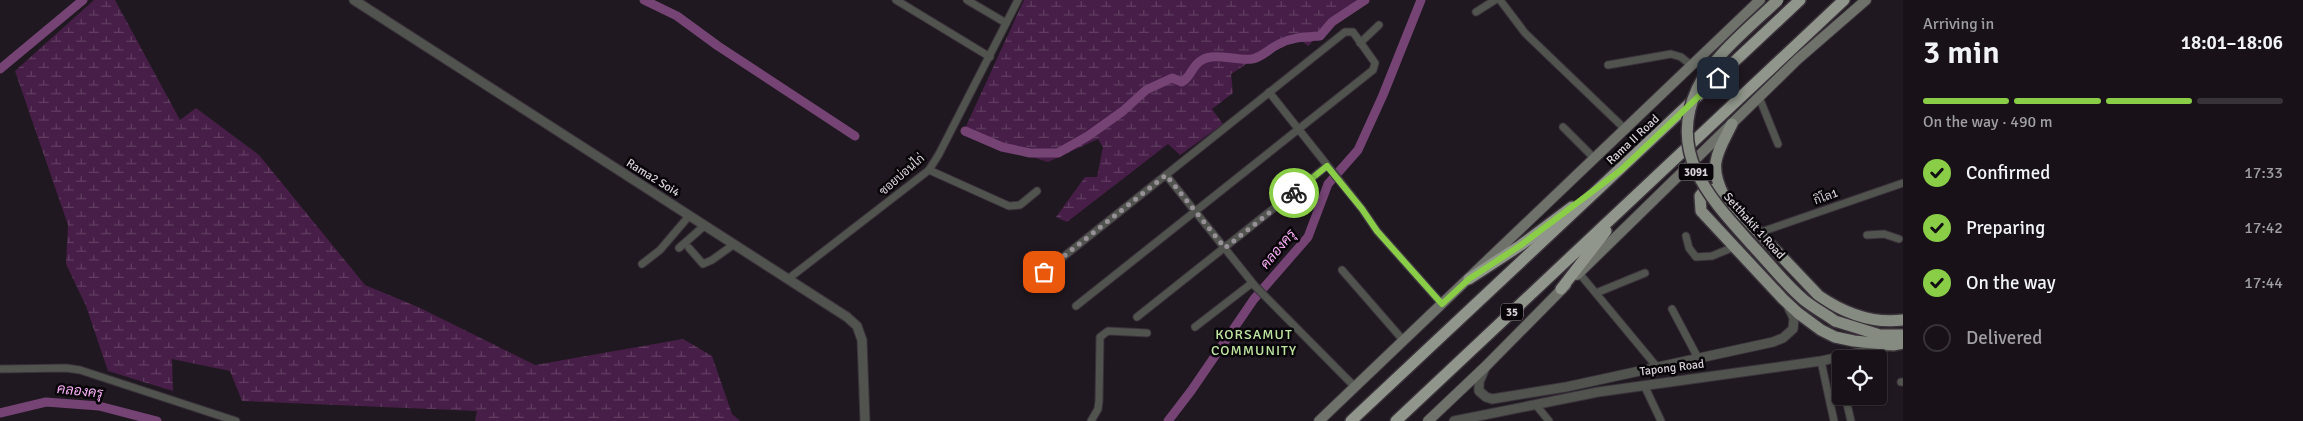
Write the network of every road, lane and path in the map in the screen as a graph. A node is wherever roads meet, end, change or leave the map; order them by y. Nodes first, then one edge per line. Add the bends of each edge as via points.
1 (355, 0) edge
2 (896, 0) edge
3 (968, 0) edge
4 (1018, 0) edge
5 (1495, 0) edge
6 (1500, 0) edge
7 (1760, 0) edge
8 (1778, 0) edge
9 (1800, 0) edge
10 (1844, 0) edge
11 (1866, 0) edge
12 (1476, 12) dead end
13 (1006, 23) junction
14 (1379, 25) dead end
15 (1360, 43) junction
16 (990, 57) junction
17 (1608, 64) dead end
18 (1692, 66) junction
19 (1269, 92) junction
20 (1759, 97) junction
21 (1732, 124) junction
22 (1563, 127) dead end
23 (1300, 128) junction
24 (1626, 130) junction
25 (1778, 144) dead end
26 (1595, 159) junction
27 (1329, 168) junction
28 (929, 170) junction
29 (1621, 170) junction
30 (1166, 175) junction
31 (1903, 184) edge
32 (1037, 191) dead end
33 (1724, 196) junction
34 (1628, 202) junction
35 (1196, 212) junction
36 (689, 216) junction
37 (704, 226) junction
38 (1758, 233) junction
39 (1867, 235) dead end
40 (1686, 236) dead end
41 (1899, 239) dead end
42 (733, 244) junction
43 (1734, 247) junction
44 (679, 248) dead end
45 (689, 248) dead end
46 (1225, 248) junction
47 (642, 264) dead end
48 (1342, 270) dead end
49 (1579, 273) junction
50 (1645, 273) dead end
51 (788, 279) junction
52 (1469, 279) junction
53 (1028, 284) dead end
54 (1254, 284) junction
55 (1561, 289) junction
56 (1596, 293) junction
57 (1784, 299) junction
58 (1442, 304) junction
59 (1076, 306) dead end
60 (1672, 309) dead end
61 (1137, 317) dead end
62 (1903, 320) edge
63 (1195, 327) dead end
64 (1146, 333) dead end
65 (1903, 335) edge
66 (1402, 340) junction
67 (1898, 344) edge
68 (1698, 358) junction
69 (1821, 361) junction
70 (1486, 366) junction
71 (1657, 367) junction
72 (0, 369) edge
73 (1644, 385) junction
74 (1354, 386) junction
75 (1536, 405) junction
76 (1847, 405) edge
77 (236, 421) edge
78 (865, 421) edge
79 (1091, 421) edge
80 (1319, 421) edge
81 (1351, 421) edge
82 (1396, 421) edge
83 (1428, 421) edge
84 (1454, 421) edge
85 (1549, 421) edge
86 (1661, 421) edge
87 (1834, 421) edge
88 (1851, 421) edge

1 - 36 street, Rama2 Soi4
2 - 16 street
3 - 13 street
4 - 13 street, ซอยบ่อนไก่
5 - 12 street
6 - 24 street via 1525,33
7 - 18 main road, Rama II Road
8 - 65 main road, Setthakit 1 Road / 3091, bridge via 1731,46 1698,88 1687,123 1690,158 1712,201 1803,299 1835,321 1880,336
9 - 29 highway, Rama II Road / 35
10 - 34 highway, 35
11 - 20 main road, 35
13 - 16 street, ซอยบ่อนไก่
14 - 15 street
15 - 19 street via 1353,32 1346,32
15 - 23 street via 1375,63 1373,70
16 - 28 street, ซอยบ่อนไก่
17 - 18 street via 1671,54
18 - 24 main road, Rama II Road
19 - 23 street
19 - 30 street
20 - 21 main road, 35
20 - 25 street
21 - 33 main road, Setthakit 1 Road via 1715,163 1716,180
21 - 49 main road, 35
22 - 26 street
23 - 27 street
23 - 35 street
24 - 26 main road, Rama II Road
26 - 52 main road, Rama II Road
27 - 46 street
27 - 58 street via 1377,231
28 - 32 street via 1009,206 1020,205
28 - 51 street, ซอยบ่อนไก่
29 - 52 highway via 1521,245
29 - 81 highway, Rama II Road / 35
30 - 35 street
30 - 53 street
31 - 38 street, กิโล1
33 - 38 main road, Setthakit 1 Road
33 - 43 main road, Tapong Road via 1709,188 1700,196 1699,203 1706,218
34 - 55 highway
34 - 82 highway, 35
35 - 46 street
35 - 59 street
36 - 37 street, Rama2 Soi4
36 - 47 street via 660,250
37 - 42 street, Rama2 Soi4
37 - 44 street
38 - 62 main road, Setthakit 1 Road via 1799,278 1834,306 1873,319
39 - 41 street via 1884,234
40 - 43 street via 1696,257 1712,256
42 - 45 street via 703,264
42 - 51 street, Rama2 Soi4
43 - 57 main road, Tapong Road
46 - 54 street
46 - 61 street
48 - 66 street
49 - 55 main road, 35
49 - 56 street
50 - 56 street
51 - 78 street, Rama2 Soi4 via 847,316 857,326 862,340
52 - 58 main road, Rama II Road
54 - 63 street
54 - 74 street
55 - 70 main road, 35
56 - 71 street
57 - 67 main road, Tapong Road via 1809,321 1835,336 1854,342
57 - 68 street, Tapong Road via 1794,318 1789,334 1773,342
58 - 66 main road, Rama II Road
60 - 68 street
64 - 79 street via 1108,331 1100,337 1099,401
66 - 74 main road, Rama II Road
67 - 69 street, Tapong Road
68 - 71 street, Tapong Road
69 - 73 street, Tapong Road
69 - 87 street
70 - 71 street, Tapong Road via 1478,387 1481,394 1492,399
70 - 83 main road, 35
72 - 77 street via 80,370
73 - 75 street, Tapong Road
73 - 86 street
74 - 80 main road, Rama II Road
75 - 84 street, Tapong Road
75 - 85 street
76 - 88 street

